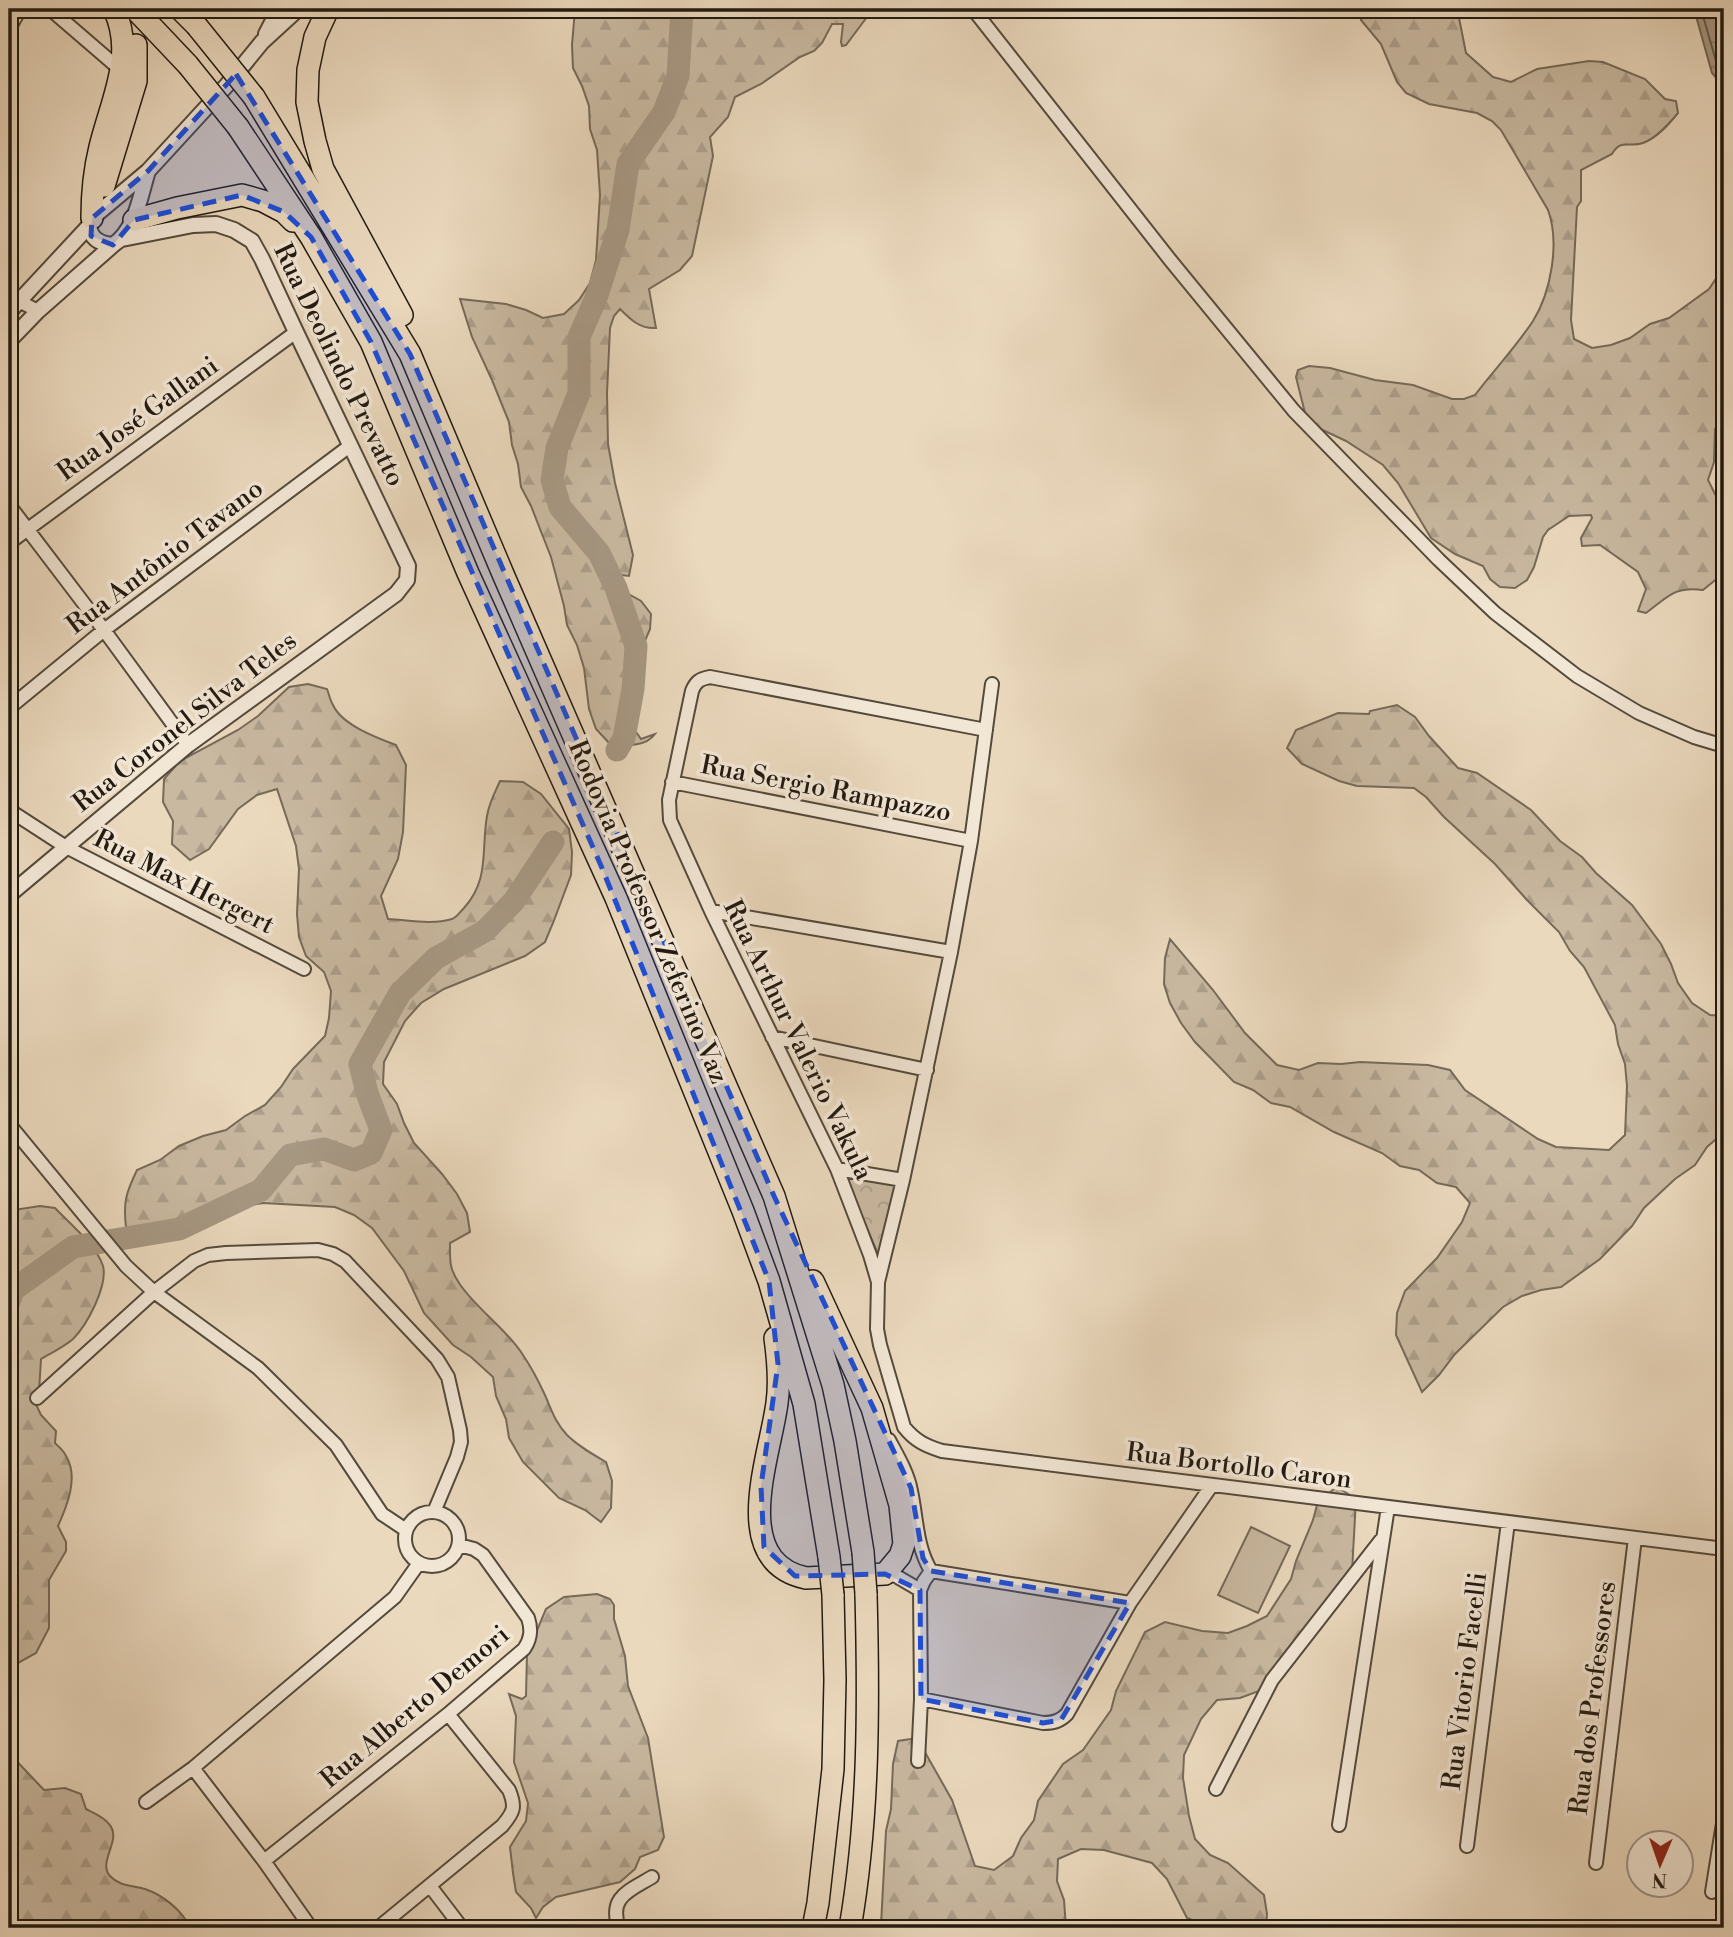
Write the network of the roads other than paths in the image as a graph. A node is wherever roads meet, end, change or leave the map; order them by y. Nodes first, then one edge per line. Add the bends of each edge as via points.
1 (19, 9) edge
2 (50, 9) edge
3 (114, 9) edge
4 (129, 9) edge
5 (135, 9) edge
6 (180, 9) edge
7 (279, 9) edge
8 (298, 9) edge
9 (328, 9) edge
10 (973, 9) edge
11 (9, 29) edge
12 (262, 42) junction
13 (122, 71) junction
14 (148, 171) junction
15 (94, 217) junction
16 (134, 220) junction
17 (310, 237) junction
18 (118, 242) junction
19 (12, 303) edge
20 (38, 312) junction
21 (296, 332) junction
22 (9, 341) edge
23 (410, 354) junction
24 (351, 445) junction
25 (9, 505) edge
26 (26, 528) junction
27 (9, 543) edge
28 (396, 594) joint
29 (104, 630) junction
30 (992, 684) dead end
31 (9, 708) edge
32 (986, 730) junction
33 (188, 745) junction
34 (1724, 747) edge
35 (672, 782) junction
36 (9, 810) edge
37 (971, 841) junction
38 (66, 847) junction
39 (9, 895) edge
40 (711, 911) junction
41 (951, 952) junction
42 (304, 969) dead end
43 (772, 1037) junction
44 (927, 1070) junction
45 (9, 1124) edge
46 (837, 1169) junction
47 (903, 1180) junction
48 (774, 1196) junction
49 (769, 1281) junction
50 (878, 1282) junction
51 (154, 1292) junction
52 (37, 1398) dead end
53 (872, 1408) junction
54 (1212, 1485) junction
55 (1388, 1507) junction
56 (434, 1511) junction
57 (1508, 1522) junction
58 (406, 1530) junction
59 (1383, 1537) junction
60 (1634, 1538) junction
61 (459, 1545) junction
62 (1724, 1549) edge
63 (419, 1563) junction
64 (931, 1571) junction
65 (885, 1574) junction
66 (920, 1590) junction
67 (1130, 1603) junction
68 (921, 1699) junction
69 (449, 1714) junction
70 (918, 1761) dead end
71 (194, 1768) junction
72 (1216, 1789) dead end
73 (146, 1802) dead end
74 (1724, 1817) edge
75 (1339, 1825) dead end
76 (1467, 1846) dead end
77 (264, 1861) junction
78 (1596, 1863) dead end
79 (652, 1877) dead end
80 (430, 1886) junction
81 (1712, 1892) dead end
82 (311, 1928) edge
83 (378, 1928) edge
84 (462, 1928) edge
85 (618, 1928) edge
86 (813, 1928) edge
87 (850, 1928) edge

1 - 11 street
2 - 13 street
3 - 13 highway via 124,40
4 - 15 highway via 137,51 136,81
5 - 17 highway, Rodovia Professor Zeferino Vaz, bridge via 238,127
6 - 23 highway, Rodovia Professor Zeferino Vaz, bridge via 254,97
7 - 12 street
8 - 12 street
9 - 23 highway via 315,37 308,70 307,102 315,141 323,169 407,324
10 - 34 street via 1294,411 1439,560 1495,613 1577,676 1639,713
12 - 14 street
13 - 15 highway via 93,178
14 - 15 street
14 - 16 street
15 - 18 street via 91,236 99,242
15 - 19 street
16 - 17 highway via 242,195 284,212
16 - 18 street
17 - 49 highway, Rodovia Professor Zeferino Vaz via 371,342 468,573 616,898
18 - 20 street
18 - 21 street, Rua Deolindo Prevatto via 193,225 216,224 234,230 252,241
19 - 20 street
20 - 22 street
21 - 24 street, Rua Deolindo Prevatto
21 - 26 street, Rua José Gallani
23 - 48 highway, Rodovia Professor Zeferino Vaz
24 - 28 street, Rua Deolindo Prevatto via 408,566 407,580
24 - 29 street, Rua Antônio Tavano
25 - 26 street
26 - 27 street, Rua José Gallani
26 - 29 street
28 - 33 street, Rua Coronel Silva Teles
29 - 31 street, Rua Antônio Tavano
29 - 33 street
30 - 32 street
32 - 35 street via 701,678 692,691
32 - 37 street
33 - 38 street, Rua Coronel Silva Teles
35 - 37 street, Rua Sergio Rampazzo
35 - 40 street, Rua Arthur Valerio Vakula via 670,820
36 - 38 street, Rua Max Hergert
37 - 41 street
38 - 39 street, Rua Coronel Silva Teles
38 - 42 street, Rua Max Hergert
40 - 41 street
40 - 43 street, Rua Arthur Valerio Vakula
41 - 44 street
43 - 44 street
43 - 46 street, Rua Arthur Valerio Vakula
44 - 47 street
45 - 51 street via 125,1266
46 - 47 street
46 - 50 street, Rua Arthur Valerio Vakula
47 - 50 street
48 - 53 highway
48 - 87 highway, Rodovia Professor Zeferino Vaz, bridge via 833,1385 863,1552 869,1703 864,1819
49 - 65 highway via 778,1399 761,1486 764,1547 783,1570 795,1576
49 - 86 highway, Rodovia Professor Zeferino Vaz, bridge via 804,1404 832,1595 832,1769
50 - 54 street, Rua Bortollo Caron via 880,1345 904,1427 912,1438 942,1451
51 - 52 street
51 - 56 street via 208,1255 318,1250 345,1261 438,1359 447,1377 461,1443
51 - 58 street via 268,1376 336,1445 382,1514
53 - 64 street via 911,1488 917,1535
53 - 65 highway via 900,1505 904,1544
54 - 55 street, Rua Bortollo Caron
54 - 67 street
55 - 57 street, Rua Bortollo Caron
55 - 59 street
56 - 58 street via 422,1513
56 - 61 street via 455,1523
57 - 60 street, Rua Bortollo Caron
57 - 76 street, Rua Vitorio Facelli
58 - 63 street via 408,1552
59 - 72 street via 1272,1680
59 - 75 street
60 - 62 street, Rua Bortollo Caron
60 - 78 street, Rua dos Professores
61 - 63 street via 444,1564
61 - 69 street, Rua Alberto Demori via 483,1555 528,1619 531,1634 524,1649
63 - 71 street via 395,1597
64 - 66 street
64 - 67 street
65 - 66 street
66 - 68 street
67 - 68 street via 1061,1720 1043,1723
68 - 70 street
69 - 77 street, Rua Alberto Demori
69 - 80 street via 509,1790 514,1803 502,1826
71 - 73 street
71 - 77 street
74 - 81 street
77 - 82 street
79 - 85 street via 620,1896 615,1918
80 - 83 street
80 - 84 street

